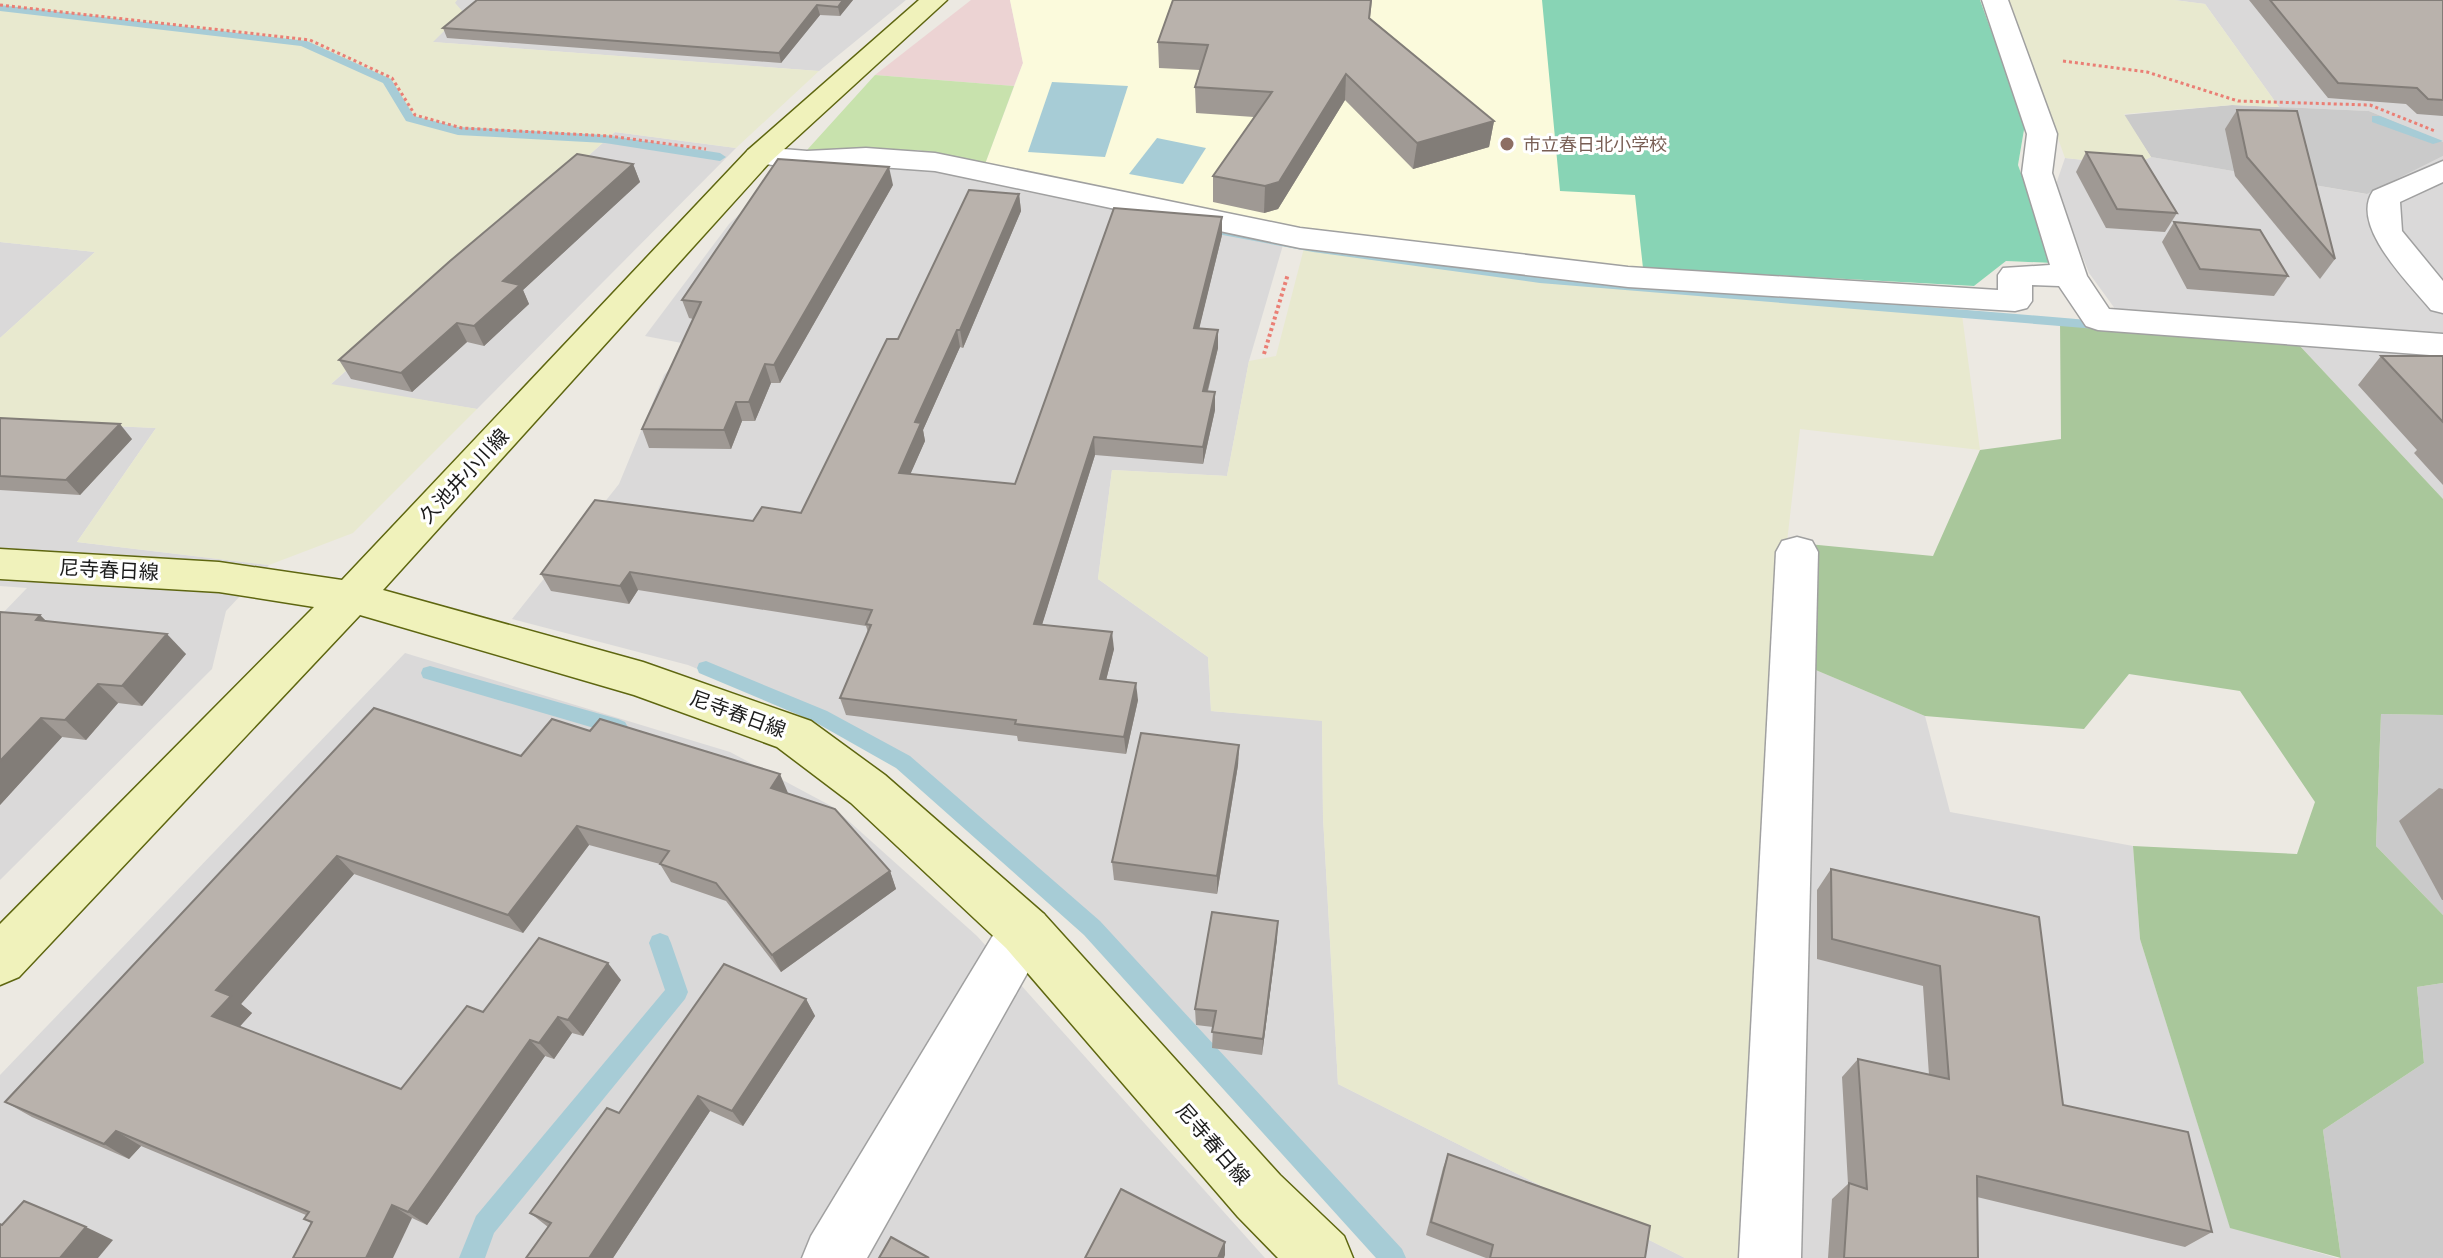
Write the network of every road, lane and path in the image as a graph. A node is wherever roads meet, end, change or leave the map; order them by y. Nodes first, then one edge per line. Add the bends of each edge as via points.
1 (934, 0) edge
2 (1995, 0) edge
3 (0, 5) edge
4 (2014, 54) junction
5 (2443, 135) edge
6 (759, 156) junction
7 (2443, 170) edge
8 (1290, 268) dead end
9 (2070, 276) junction
10 (2443, 303) edge
11 (2443, 345) edge
12 (1264, 354) dead end
13 (1797, 552) dead end
14 (0, 564) edge
15 (351, 597) junction
16 (1025, 931) junction
17 (0, 960) edge
18 (833, 1258) edge
19 (1322, 1258) edge
20 (1770, 1258) edge

1 - 6 street, 久池井小川線
2 - 4 street
3 - 6 path via 310,40 392,78 415,115 462,128 609,136
4 - 5 path via 2147,72 2238,101 2370,105
4 - 9 street via 2042,134 2037,173
6 - 9 street via 935,162 1300,238 1628,277 2015,301 2015,275
6 - 15 street, 久池井小川線
7 - 10 street via 2384,198 2386,232
8 - 12 path
9 - 11 street via 2098,319
13 - 20 street
14 - 15 street, 尼寺春日線 via 219,577
15 - 16 street, 尼寺春日線 via 643,680 794,734 868,789
15 - 17 street, 久池井小川線
16 - 18 street
16 - 19 street, 尼寺春日線 via 1259,1196

